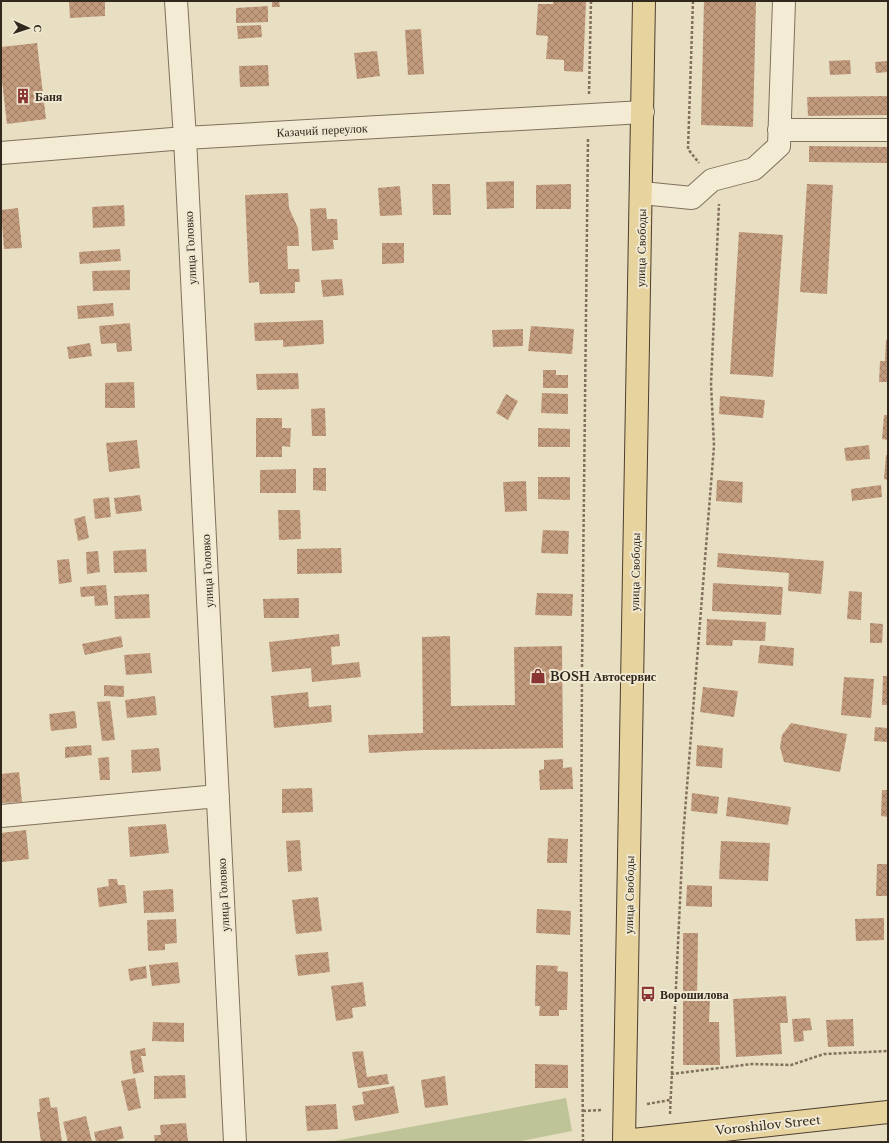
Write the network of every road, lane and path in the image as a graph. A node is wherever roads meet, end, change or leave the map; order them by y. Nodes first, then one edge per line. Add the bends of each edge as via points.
1 (176, 1) edge
2 (591, 1) edge
3 (644, 1) edge
4 (693, 1) edge
5 (784, 1) edge
6 (643, 112) junction
7 (588, 115) junction
8 (779, 130) junction
9 (888, 130) edge
10 (185, 138) junction
11 (1, 153) edge
12 (712, 180) junction
13 (642, 193) junction
14 (218, 796) junction
15 (1, 816) edge
16 (888, 1051) edge
17 (672, 1074) junction
18 (888, 1112) edge
19 (669, 1136) junction
20 (235, 1142) edge
21 (583, 1142) edge
22 (622, 1142) edge

1 - 10 street, улица Головко
2 - 7 path
3 - 6 main road, улица Свободы
4 - 12 path via 688,149
5 - 8 street
6 - 7 street, Казачий переулок
6 - 13 main road, улица Свободы
7 - 10 street, Казачий переулок
7 - 21 path via 582,676
8 - 9 street
8 - 12 street via 779,146 754,168
10 - 11 street, Казачий переулок
10 - 14 street, улица Головко
12 - 13 street via 692,198
12 - 17 path via 720,189 711,384 714,446 683,837
13 - 22 main road, улица Свободы
14 - 15 street
14 - 20 street, улица Головко
16 - 17 path via 824,1054 791,1065 752,1064
17 - 19 path
18 - 19 main road, Voroshilov Street
19 - 22 main road, Voroshilov Street

